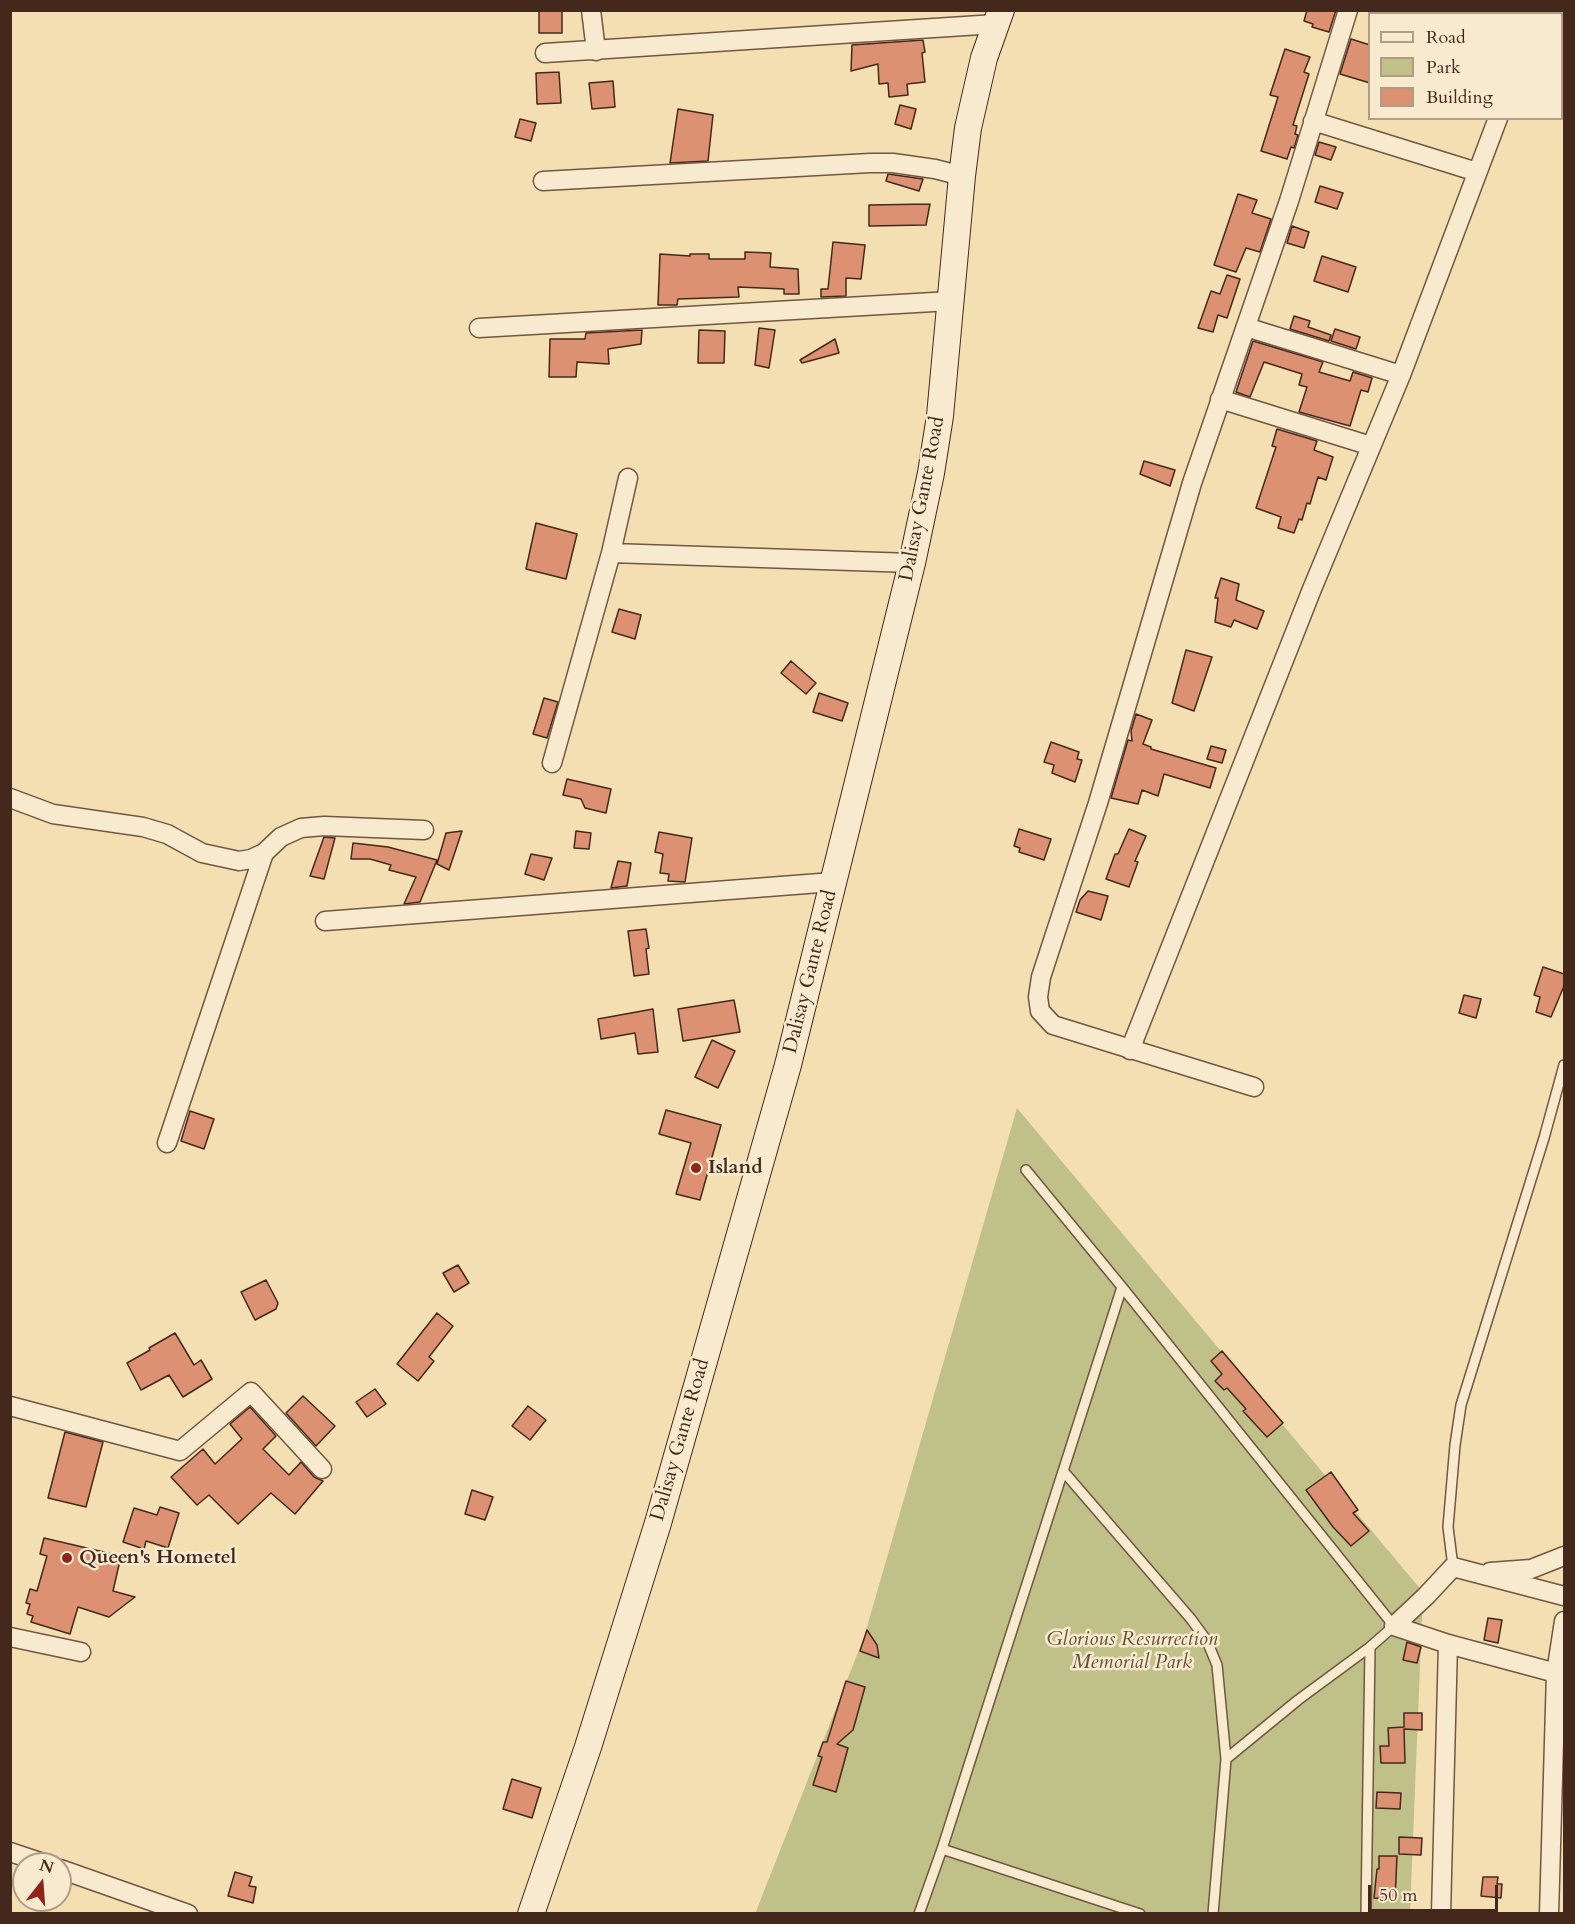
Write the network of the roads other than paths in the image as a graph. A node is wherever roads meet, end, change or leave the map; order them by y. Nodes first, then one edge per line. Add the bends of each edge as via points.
1 (591, 10) edge
2 (1348, 10) edge
3 (999, 17) edge
4 (597, 51) junction
5 (545, 53) dead end
6 (1497, 120) edge
7 (1313, 121) junction
8 (1478, 172) junction
9 (962, 176) junction
10 (543, 181) dead end
11 (951, 301) junction
12 (1246, 327) junction
13 (479, 328) dead end
14 (1401, 375) junction
15 (1220, 399) junction
16 (1371, 446) junction
17 (628, 478) dead end
18 (611, 553) junction
19 (912, 563) junction
20 (552, 764) dead end
21 (10, 798) edge
22 (424, 830) dead end
23 (264, 853) junction
24 (832, 882) junction
25 (325, 921) dead end
26 (1130, 1050) junction
27 (1564, 1065) edge
28 (1254, 1088) dead end
29 (167, 1143) dead end
30 (1026, 1170) dead end
31 (1122, 1287) junction
32 (10, 1406) edge
33 (322, 1469) dead end
34 (1064, 1472) junction
35 (1564, 1557) edge
36 (1452, 1567) junction
37 (1473, 1573) junction
38 (1564, 1596) edge
39 (1564, 1621) edge
40 (1394, 1626) junction
41 (10, 1637) edge
42 (1448, 1644) junction
43 (1370, 1647) junction
44 (81, 1652) dead end
45 (1556, 1673) junction
46 (1226, 1759) junction
47 (942, 1849) junction
48 (72, 1873) edge
49 (188, 1914) edge
50 (531, 1914) edge
51 (919, 1914) edge
52 (1140, 1914) edge
53 (1213, 1914) edge
54 (1366, 1914) edge
55 (1441, 1914) edge
56 (1549, 1914) edge

1 - 4 street
2 - 7 street
3 - 4 street
3 - 9 main road, Dalisay Gante Road via 975,92
4 - 5 street
6 - 8 street
7 - 8 street
7 - 12 street
8 - 14 street
9 - 10 street via 935,169 870,163
9 - 11 main road, Dalisay Gante Road
11 - 13 street
11 - 19 main road, Dalisay Gante Road via 938,427
12 - 14 street
12 - 15 street
14 - 16 street
15 - 16 street
15 - 26 street via 1191,483 1038,997 1041,1011 1053,1025
16 - 26 street
17 - 18 street
18 - 19 street
18 - 20 street
19 - 24 main road, Dalisay Gante Road
21 - 23 street via 53,814 143,827 167,834 202,854 225,859 239,861
22 - 23 street via 301,828 281,837
23 - 29 street
24 - 25 street
24 - 50 main road, Dalisay Gante Road via 788,1065 658,1523
26 - 28 street
27 - 36 lane via 1461,1405 1448,1527
30 - 31 lane
31 - 34 lane
31 - 40 lane
32 - 33 street via 180,1450 251,1392
34 - 46 lane via 1207,1641 1217,1665
34 - 47 lane
35 - 37 street via 1531,1569
36 - 37 street
36 - 40 street
37 - 38 street
39 - 45 street
40 - 42 street
40 - 43 lane
41 - 44 street
42 - 45 street
42 - 55 street
43 - 46 lane
43 - 54 lane
45 - 56 street
46 - 53 lane
47 - 51 lane
47 - 52 lane
48 - 49 street

